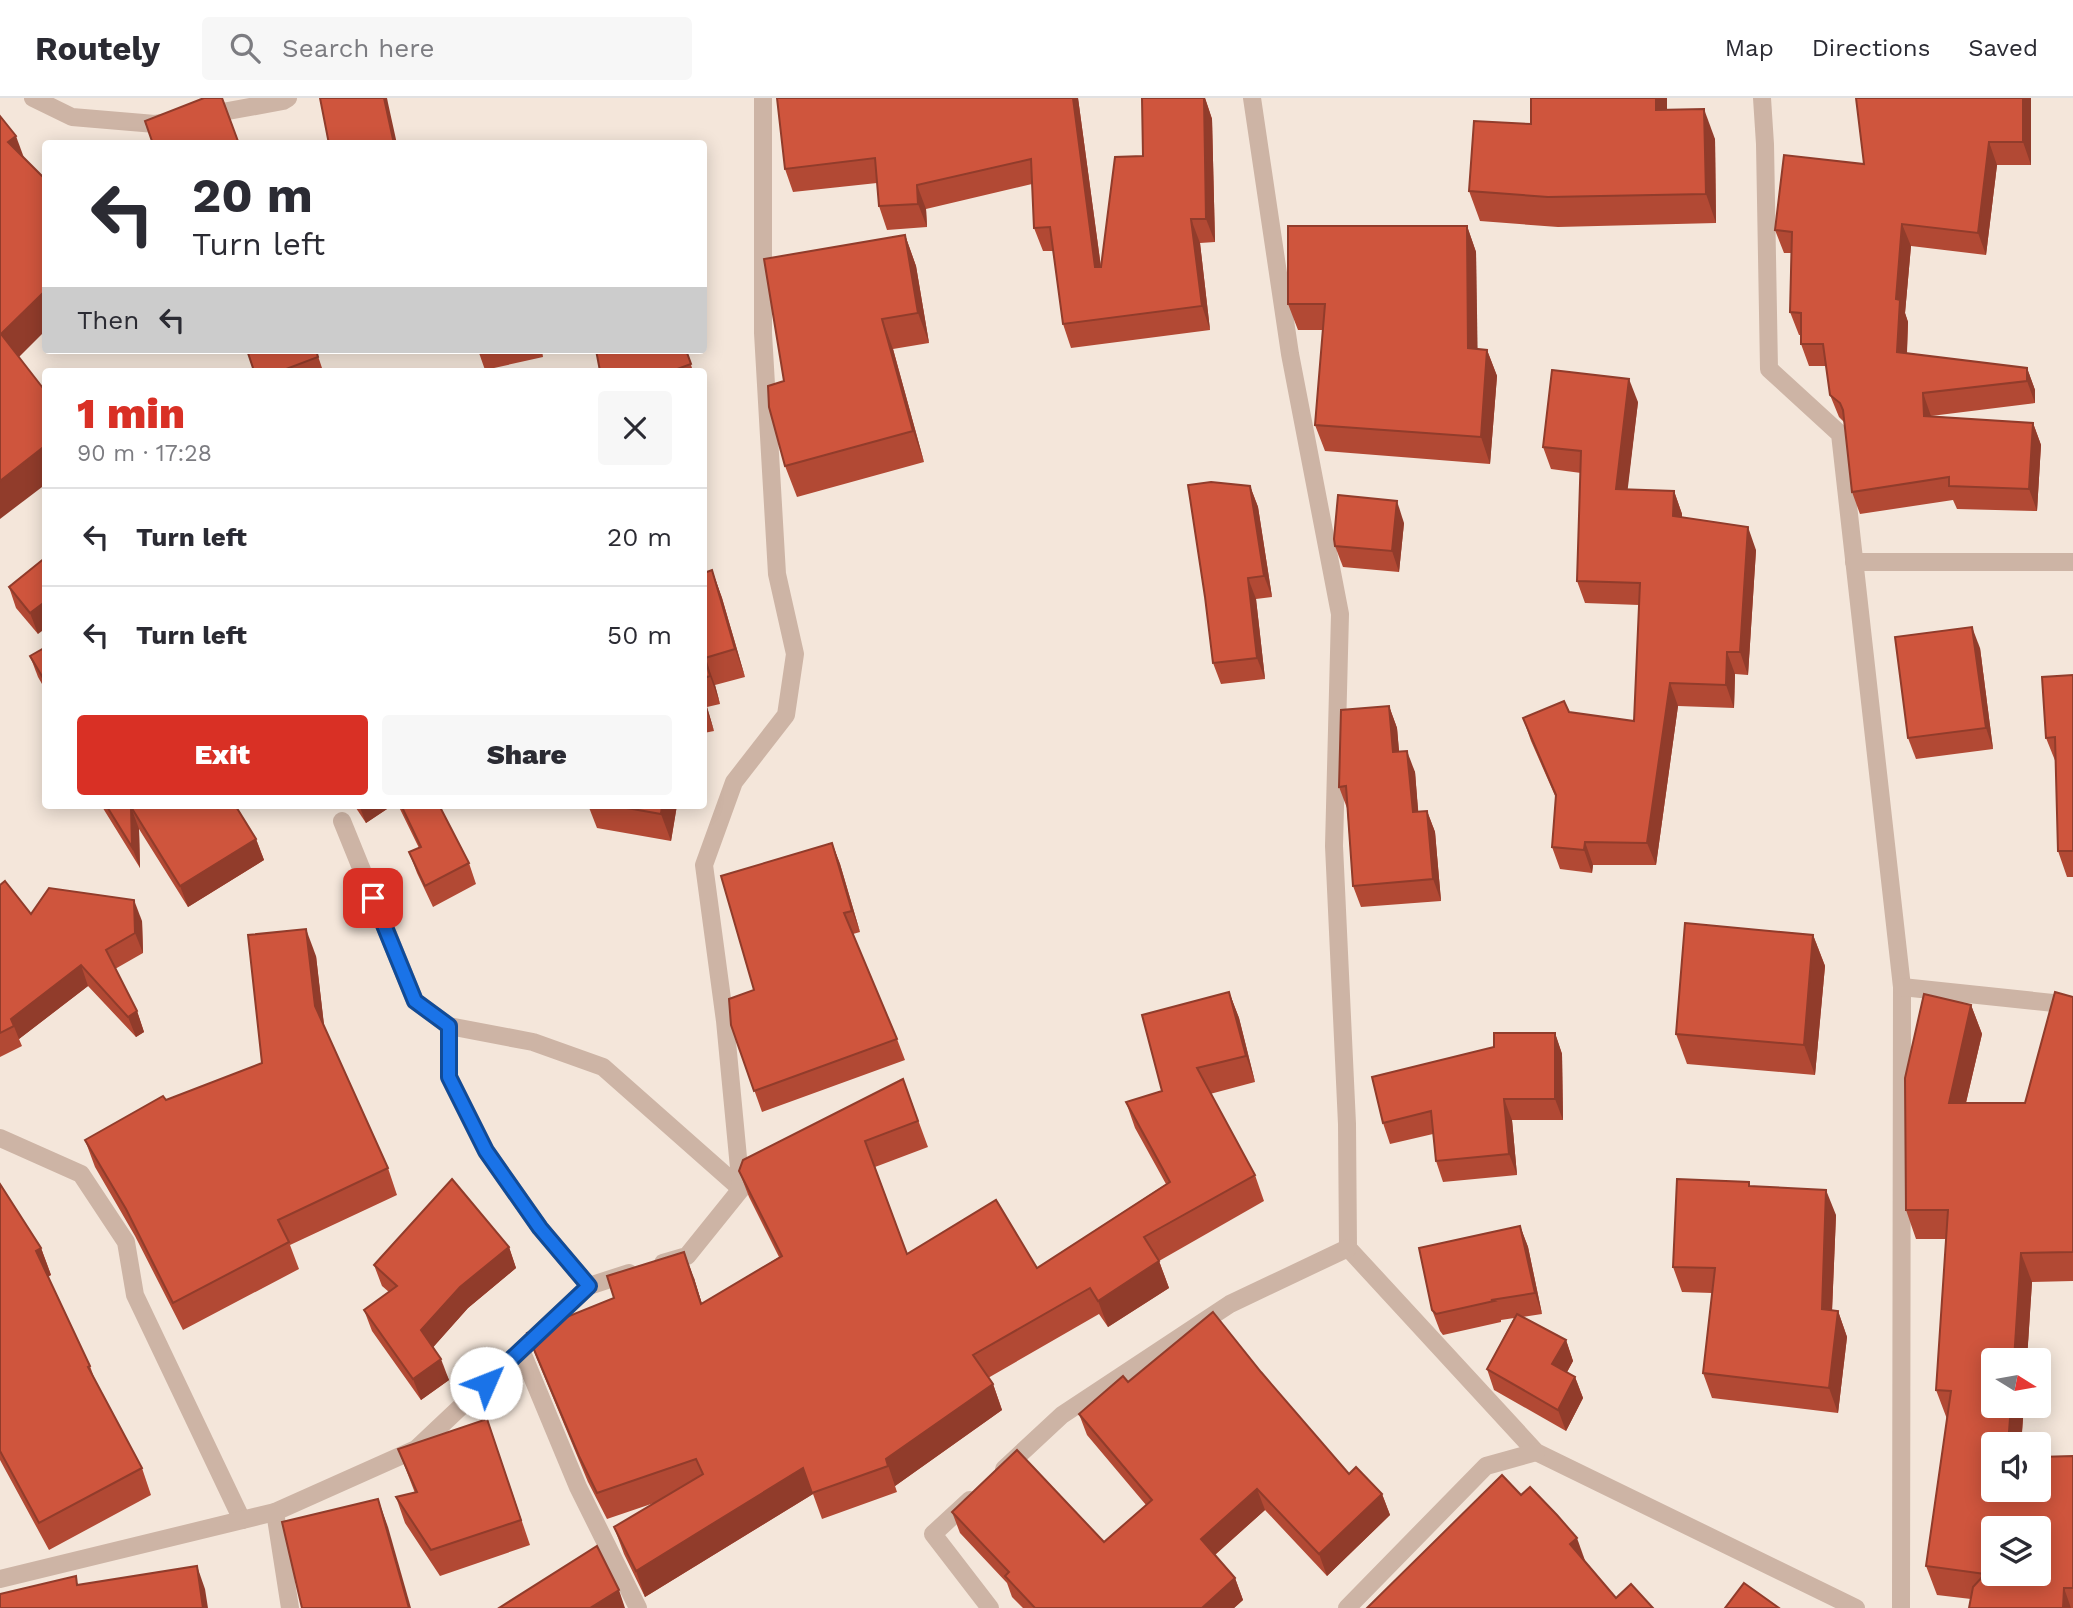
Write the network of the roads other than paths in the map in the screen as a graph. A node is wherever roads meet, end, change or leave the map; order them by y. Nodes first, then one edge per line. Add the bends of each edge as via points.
1 (33, 98) edge
2 (288, 98) edge
3 (763, 98) edge
4 (1252, 98) edge
5 (1762, 98) edge
6 (1854, 562) junction
7 (2073, 562) edge
8 (342, 821) dead end
9 (1902, 987) junction
10 (2073, 1005) edge
11 (449, 1026) junction
12 (0, 1138) edge
13 (741, 1189) junction
14 (1348, 1248) junction
15 (589, 1286) junction
16 (521, 1350) junction
17 (1536, 1452) junction
18 (275, 1512) junction
19 (242, 1520) junction
20 (0, 1578) edge
21 (290, 1608) edge
22 (638, 1608) edge
23 (990, 1608) edge
24 (1347, 1608) edge
25 (1856, 1608) edge
26 (1901, 1608) edge

1 - 2 street via 72,117 155,124
3 - 13 street via 763,332 777,574 795,654 786,715 734,782 705,865
4 - 14 street via 1290,354 1340,614 1334,846
5 - 6 street via 1769,369 1840,434
6 - 7 street
6 - 9 street
8 - 11 street via 415,1001
9 - 10 street
9 - 26 street
11 - 13 street via 533,1042 603,1067
11 - 15 street via 449,1077 486,1151 540,1228
12 - 19 street via 81,1174 126,1242 135,1295
13 - 15 street via 687,1256
14 - 17 street
14 - 23 street via 1230,1304 1062,1415 933,1534
15 - 16 street
16 - 18 street via 416,1449
16 - 22 street via 578,1487
17 - 24 street via 1486,1466
17 - 25 street
18 - 19 street
18 - 21 street
19 - 20 street

